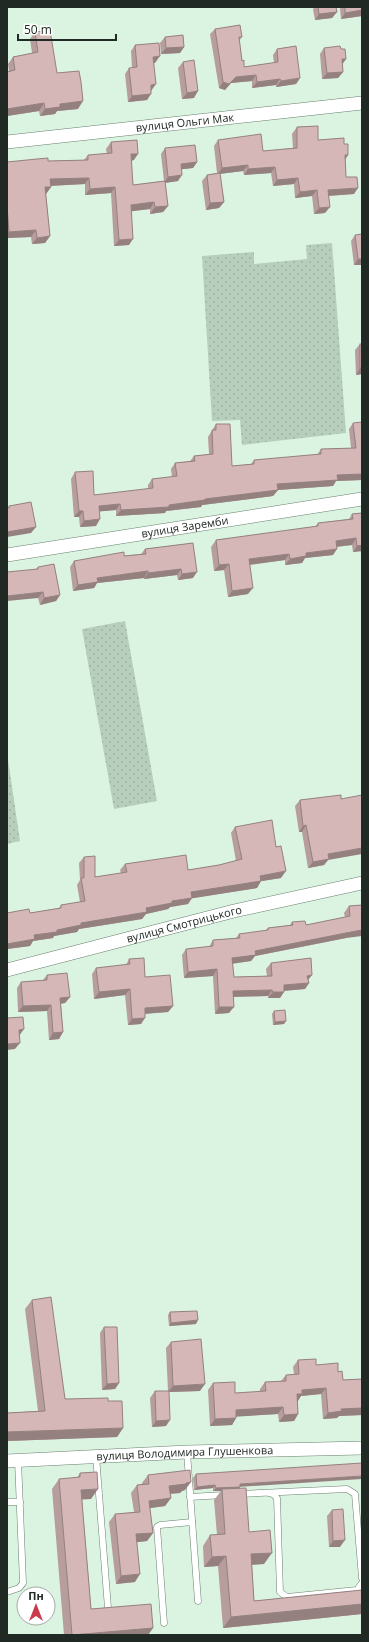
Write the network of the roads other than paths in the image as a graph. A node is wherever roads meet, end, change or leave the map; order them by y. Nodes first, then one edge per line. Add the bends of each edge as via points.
1 (362, 103) edge
2 (7, 142) edge
3 (362, 498) edge
4 (7, 555) edge
5 (362, 883) edge
6 (7, 970) edge
7 (362, 1448) edge
8 (187, 1452) junction
9 (96, 1456) junction
10 (13, 1461) edge
11 (267, 1493) junction
12 (236, 1494) edge
13 (229, 1495) edge
14 (190, 1497) junction
15 (359, 1498) edge
16 (7, 1502) edge
17 (20, 1502) junction
18 (192, 1522) junction
19 (362, 1578) edge
20 (362, 1583) edge
21 (7, 1592) edge
22 (198, 1601) dead end
23 (108, 1608) edge
24 (164, 1622) dead end

1 - 2 street, вулиця Ольги Мак
3 - 4 street, вулиця Заремби
5 - 6 street, вулиця Смотрицького via 234,911
7 - 8 street, вулиця Володимира Глушенкова
8 - 9 street, вулиця Володимира Глушенкова
8 - 14 lane
9 - 10 street, вулиця Володимира Глушенкова
9 - 23 lane
10 - 17 lane
11 - 12 lane
11 - 15 lane via 347,1489
11 - 20 lane via 277,1498 280,1592 283,1595 288,1597 357,1590
13 - 14 lane
14 - 18 lane
15 - 19 lane
16 - 17 lane
17 - 21 lane via 23,1583 19,1588
18 - 22 lane
18 - 24 lane via 157,1527

